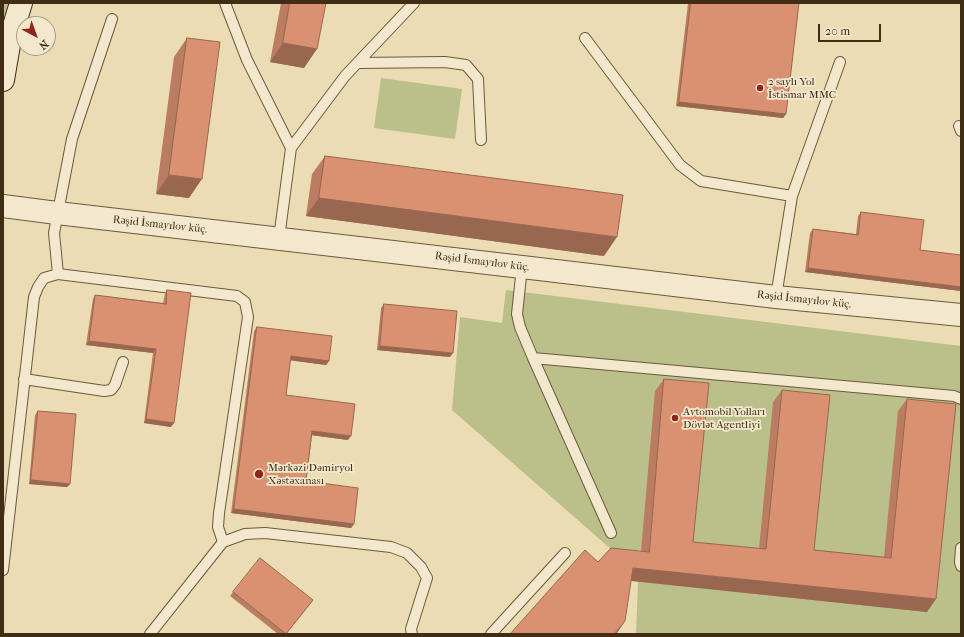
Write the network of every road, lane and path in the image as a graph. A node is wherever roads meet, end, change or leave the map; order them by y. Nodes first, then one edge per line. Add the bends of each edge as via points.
1 (21, 3) edge
2 (225, 3) edge
3 (414, 3) edge
4 (112, 19) dead end
5 (585, 38) dead end
6 (840, 62) dead end
7 (358, 63) junction
8 (3, 80) edge
9 (481, 140) dead end
10 (291, 148) junction
11 (792, 196) junction
12 (3, 206) edge
13 (57, 214) junction
14 (279, 238) junction
15 (522, 267) junction
16 (58, 274) junction
17 (776, 298) junction
18 (961, 315) edge
19 (533, 358) junction
20 (123, 362) dead end
21 (24, 379) junction
22 (961, 399) edge
23 (611, 533) dead end
24 (223, 542) junction
25 (961, 548) edge
26 (565, 553) dead end
27 (961, 566) edge
28 (3, 570) edge
29 (150, 634) edge
30 (412, 634) edge
31 (492, 634) edge

1 - 8 street via 10,39
2 - 10 lane via 247,60
3 - 7 lane
4 - 13 lane via 72,139
5 - 11 lane via 680,165 701,181
6 - 11 lane
7 - 9 lane via 445,62 466,65 478,79
7 - 10 lane via 345,76
10 - 14 lane
11 - 17 lane
12 - 13 street, Rəşid İsmayılov küç.
13 - 14 street, Rəşid İsmayılov küç.
13 - 16 lane via 54,232
14 - 15 street, Rəşid İsmayılov küç.
15 - 17 street, Rəşid İsmayılov küç.
15 - 19 lane via 517,314
16 - 21 lane via 44,278 34,297
16 - 24 lane via 237,296 245,302 248,317 219,513 218,527
17 - 18 street, Rəşid İsmayılov küç.
19 - 22 lane via 954,396
19 - 23 lane
20 - 21 lane via 111,390
21 - 28 lane
24 - 29 lane
24 - 30 lane via 245,534 265,533 391,547 407,553 421,567 426,578 411,629
25 - 27 lane
26 - 31 lane

